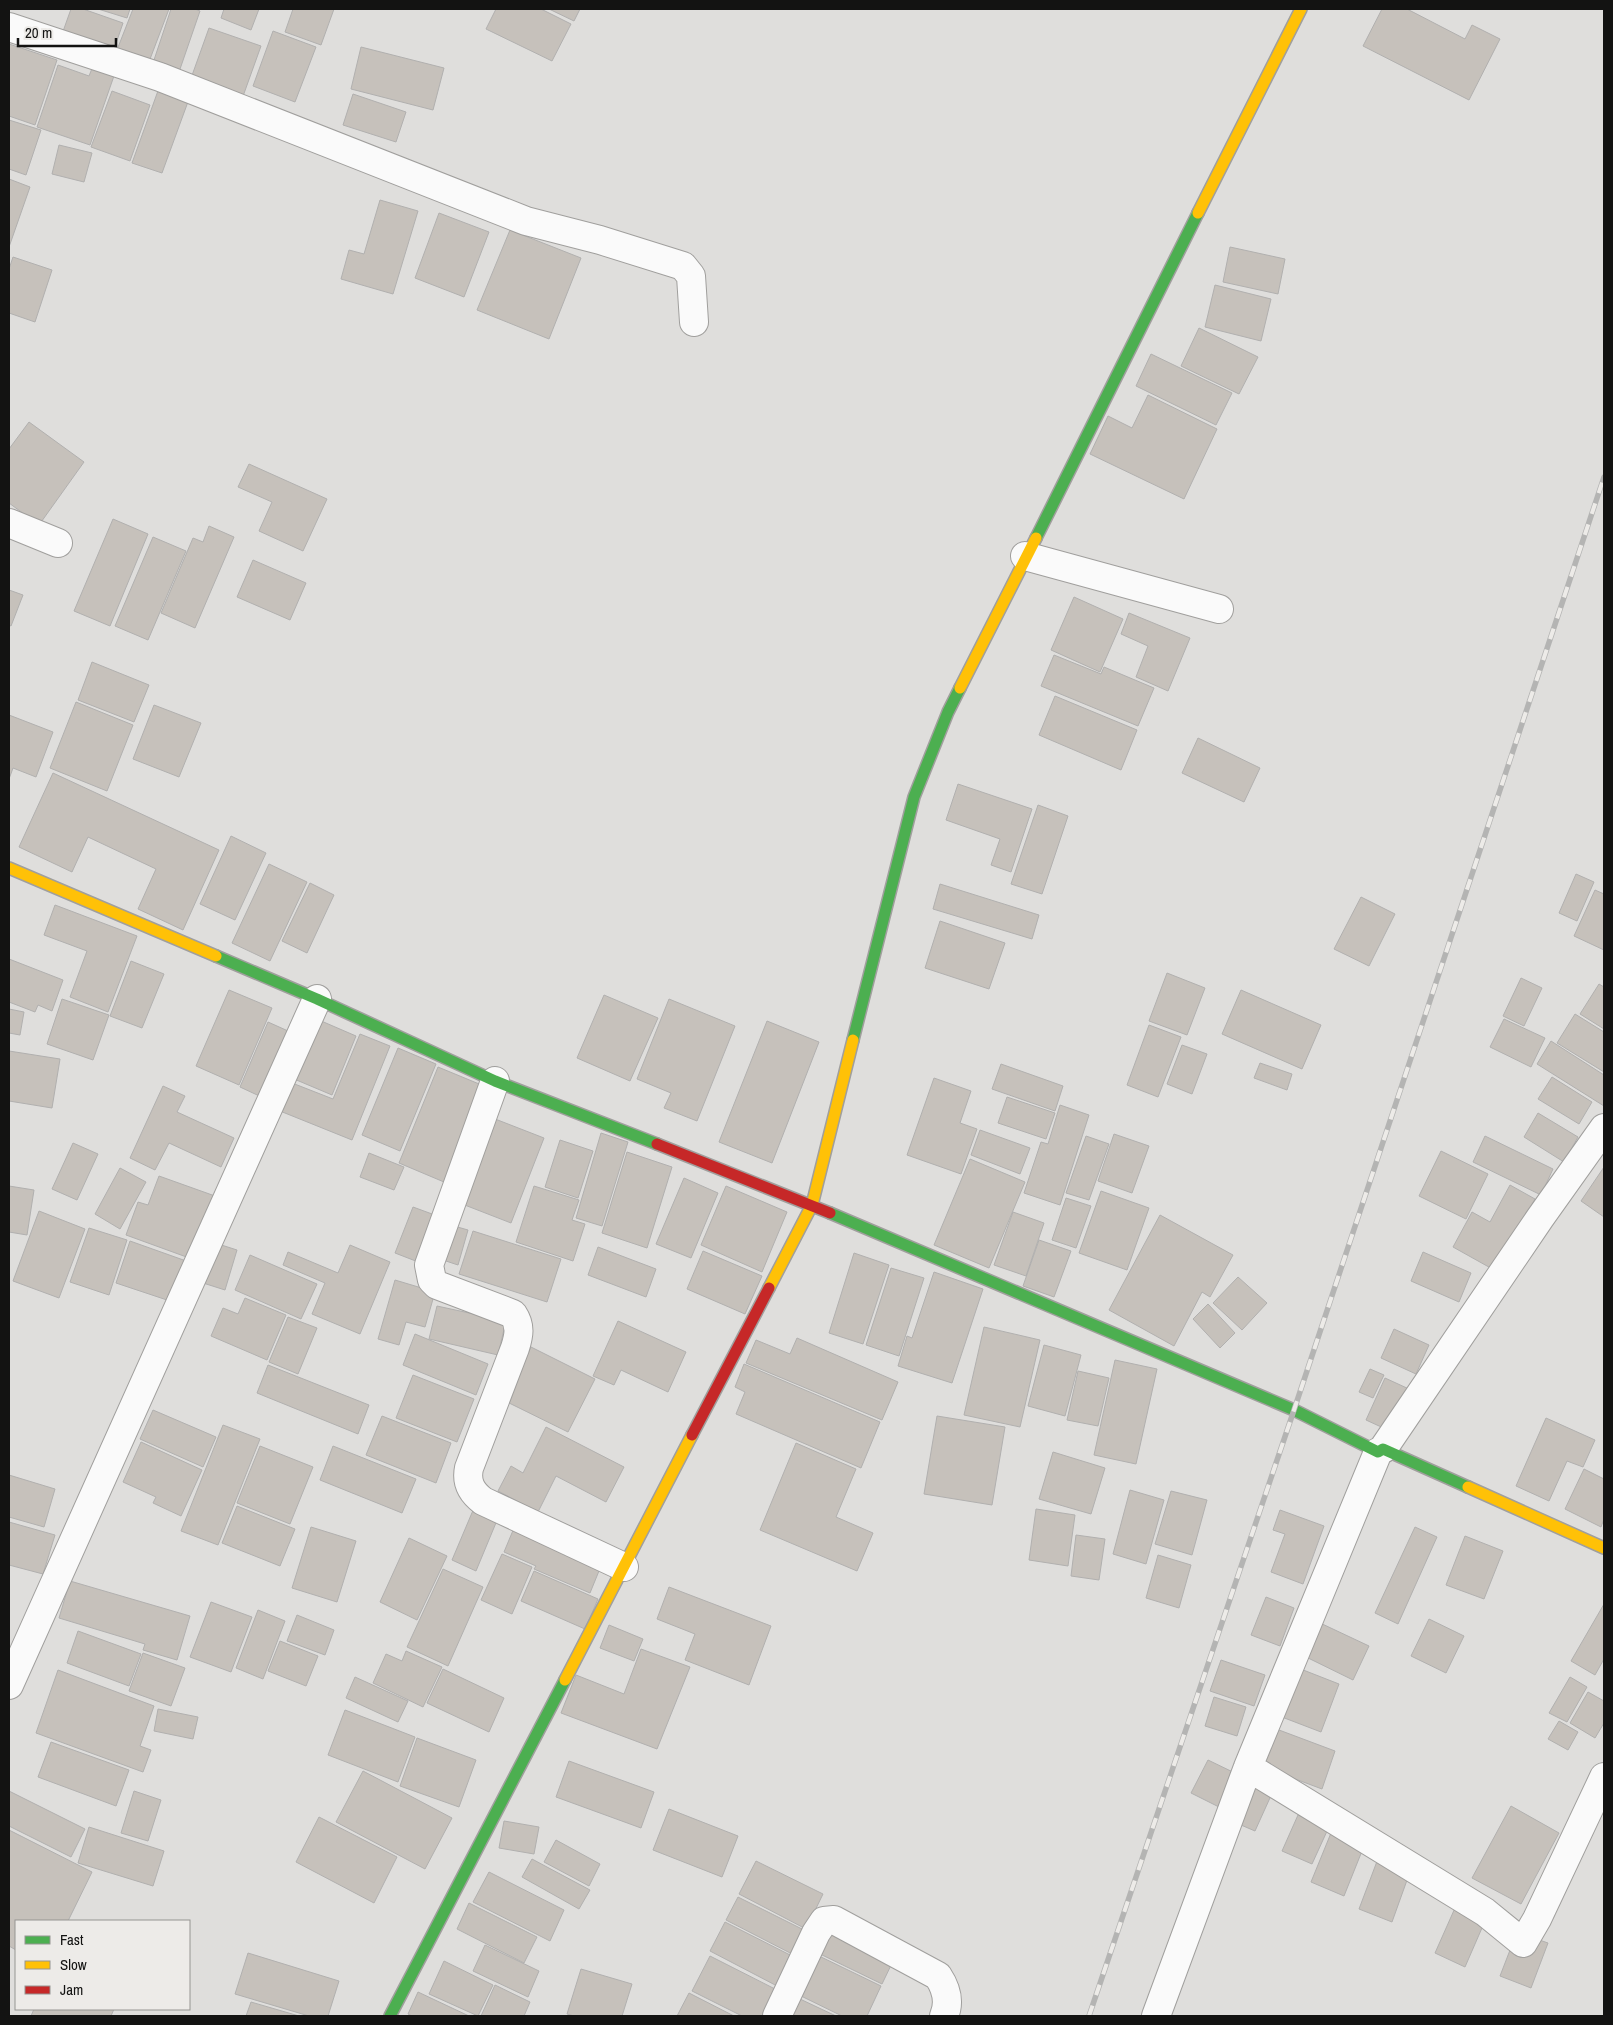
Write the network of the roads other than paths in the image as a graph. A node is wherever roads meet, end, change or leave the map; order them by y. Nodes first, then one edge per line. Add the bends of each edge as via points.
1 (1301, 9) edge
2 (9, 28) edge
3 (694, 322) dead end
4 (9, 523) edge
5 (58, 543) dead end
6 (1025, 556) junction
7 (1219, 609) dead end
8 (9, 868) edge
9 (317, 999) junction
10 (495, 1081) junction
11 (1604, 1128) edge
12 (812, 1205) junction
13 (1380, 1450) junction
14 (1604, 1548) edge
15 (624, 1567) junction
16 (9, 1685) edge
17 (1248, 1767) junction
18 (1604, 1778) edge
19 (390, 2016) edge
20 (777, 2016) edge
21 (944, 2016) edge
22 (1156, 2016) edge

1 - 6 street
2 - 3 street via 160,77 526,221 683,266 690,276
4 - 5 street
6 - 7 street
6 - 12 street via 948,712 914,797
8 - 9 street
9 - 10 street
9 - 16 street
10 - 12 street
10 - 15 street via 429,1265 432,1280 437,1285 513,1314 520,1332 469,1468 470,1488 483,1501
11 - 13 street
12 - 13 street via 1294,1410
12 - 15 street
13 - 14 street
13 - 17 street
15 - 19 street
17 - 18 street via 1485,1912 1523,1943 1542,1910
17 - 22 street
20 - 21 street via 816,1932 824,1921 834,1920 938,1976 947,2001

